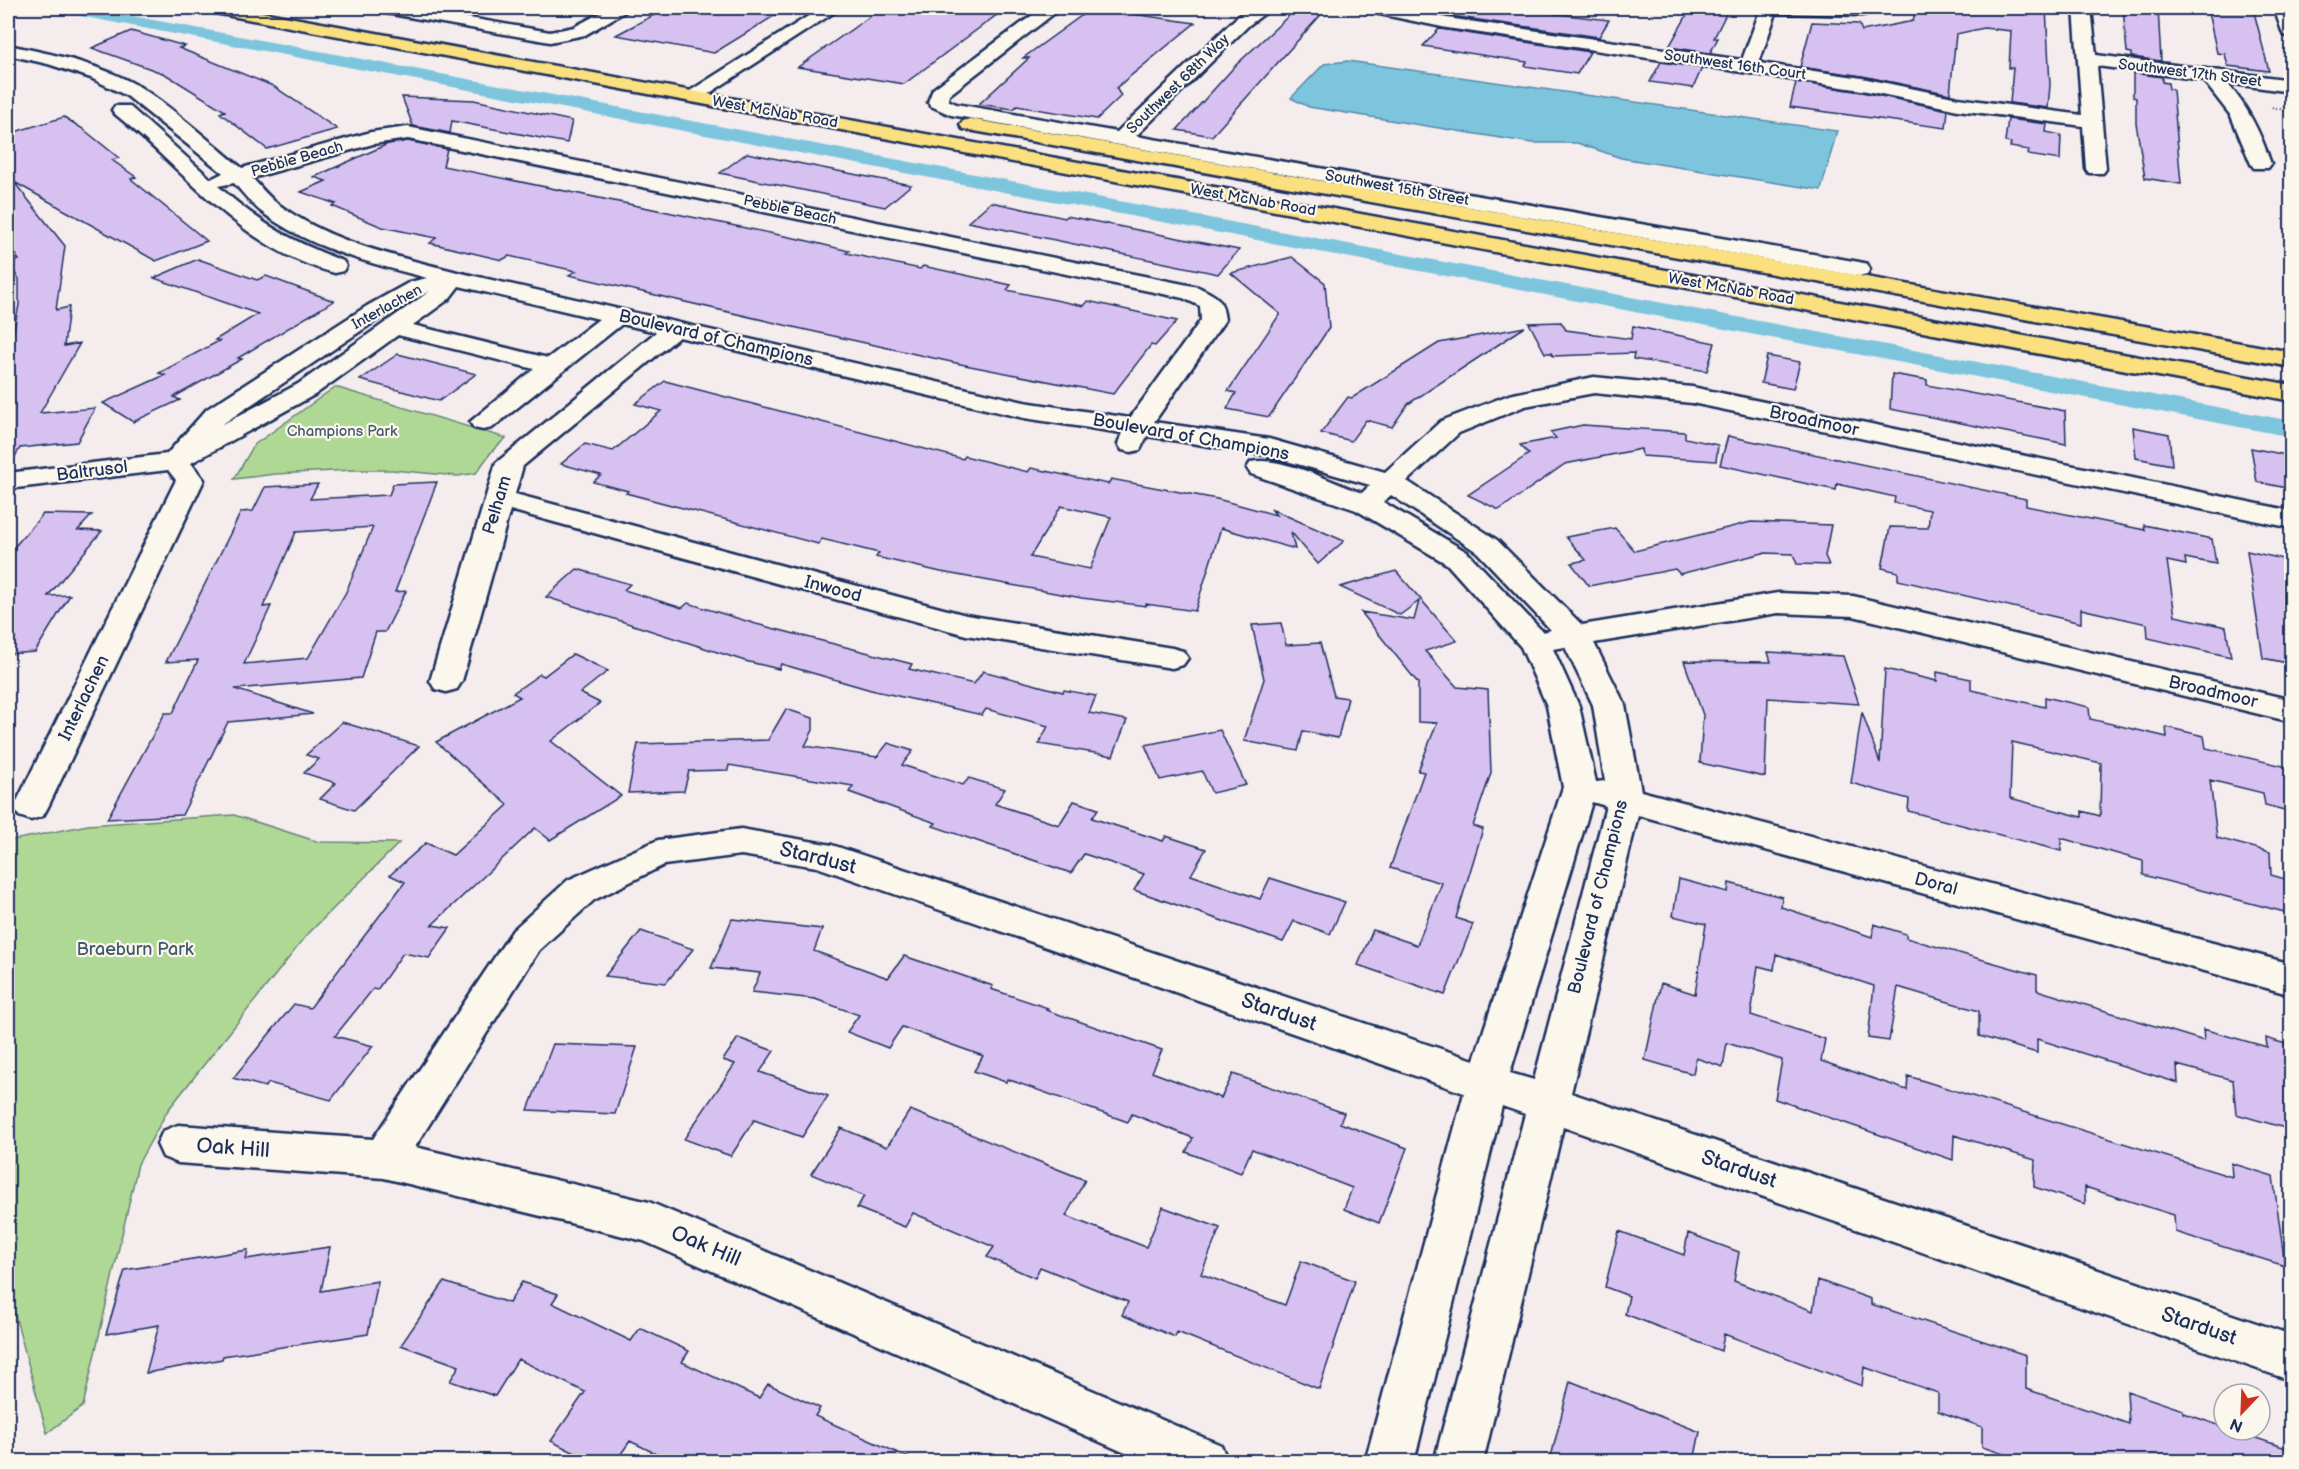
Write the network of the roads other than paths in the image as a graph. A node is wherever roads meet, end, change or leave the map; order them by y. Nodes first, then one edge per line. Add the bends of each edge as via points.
1 (214, 8) edge
2 (386, 8) edge
3 (622, 8) edge
4 (832, 8) edge
5 (1052, 8) edge
6 (1264, 8) edge
7 (1376, 8) edge
8 (1769, 8) edge
9 (1776, 8) edge
10 (1870, 8) edge
11 (2083, 8) edge
12 (2283, 8) edge
13 (412, 9) edge
14 (366, 16) dead end
15 (2292, 34) edge
16 (564, 44) junction
17 (8, 50) edge
18 (2089, 60) junction
19 (8, 63) edge
20 (1749, 67) junction
21 (2208, 75) junction
22 (719, 80) junction
23 (2292, 83) edge
24 (742, 84) dead end
25 (692, 86) junction
26 (928, 109) junction
27 (2094, 122) junction
28 (1121, 139) junction
29 (2261, 164) dead end
30 (2096, 169) dead end
31 (238, 175) junction
32 (205, 185) junction
33 (1859, 269) dead end
34 (437, 287) junction
35 (609, 323) junction
36 (394, 327) junction
37 (666, 336) junction
38 (2292, 360) edge
39 (554, 367) junction
40 (2292, 393) edge
41 (483, 422) dead end
42 (1133, 436) junction
43 (176, 461) junction
44 (8, 481) edge
45 (1390, 482) junction
46 (498, 498) junction
47 (1366, 504) junction
48 (2292, 520) edge
49 (1575, 636) junction
50 (1535, 643) junction
51 (1172, 658) dead end
52 (446, 681) dead end
53 (2292, 711) edge
54 (1580, 787) junction
55 (1625, 799) junction
56 (31, 807) dead end
57 (2292, 980) edge
58 (1487, 1083) junction
59 (1547, 1104) junction
60 (178, 1144) dead end
61 (384, 1159) junction
62 (2292, 1358) edge
63 (1204, 1461) edge
64 (1389, 1461) edge
65 (1458, 1461) edge

1 - 25 main road, West McNab Road
2 - 13 street
3 - 16 street
4 - 22 street
5 - 26 street via 940,93
6 - 28 street, Southwest 68th Way via 1243,21
7 - 20 street, Southwest 16th Court via 1447,23
8 - 20 street
9 - 10 street
11 - 18 street
12 - 15 street
13 - 16 street via 550,37
14 - 16 main road
17 - 31 street, Boulevard of Champions via 98,74 134,92
18 - 21 street, Southwest 17th Street
18 - 27 street
19 - 32 street, Boulevard of Champions via 78,84 108,100 140,124
20 - 27 street, Southwest 16th Court via 1958,104
21 - 23 street, Southwest 17th Street
21 - 29 street via 2249,127
22 - 24 main road, West McNab Road
22 - 25 street
25 - 40 main road, West McNab Road
26 - 28 street, Southwest 15th Street via 951,109
26 - 38 main road, West McNab Road
27 - 30 street
28 - 33 street, Southwest 15th Street
31 - 32 street, Pebble Beach
31 - 34 street, Boulevard of Champions via 269,208 309,232
31 - 42 street, Pebble Beach via 371,138 408,132 1190,292 1211,303 1213,320
32 - 34 street, Boulevard of Champions via 242,219 284,246 334,266
34 - 35 street, Boulevard of Champions
34 - 36 street, Interlachen
34 - 43 street, Interlachen via 375,311 216,415
35 - 37 street, Boulevard of Champions
35 - 39 street
36 - 39 street
36 - 43 street, Interlachen via 307,389
37 - 42 street, Boulevard of Champions via 1006,429
37 - 46 street, Pelham via 510,463
39 - 41 street
42 - 45 street, Boulevard of Champions via 1269,447
42 - 47 street, Boulevard of Champions via 1276,471
43 - 44 street, Baltrusol
43 - 56 street, Interlachen via 190,480
45 - 47 street, Broadmoor
45 - 48 street, Broadmoor via 1450,427 1518,400 1594,385 1692,395
45 - 49 street, Boulevard of Champions via 1487,546
46 - 51 street, Inwood via 966,625
46 - 52 street, Pelham
47 - 50 street, Boulevard of Champions via 1457,558
49 - 50 street, Broadmoor
49 - 53 street, Broadmoor via 1778,603 1853,606
49 - 55 street, Boulevard of Champions via 1610,705
50 - 54 street, Boulevard of Champions via 1563,706
54 - 55 street, Doral
54 - 58 street, Boulevard of Champions
55 - 57 street, Doral
55 - 59 street, Boulevard of Champions
58 - 59 street, Stardust
58 - 61 street, Stardust via 819,854 741,842 658,854 581,890 526,940
58 - 64 street, Boulevard of Champions
59 - 62 street, Stardust
59 - 65 street, Boulevard of Champions
60 - 61 street, Oak Hill
61 - 63 street, Oak Hill via 649,1222

